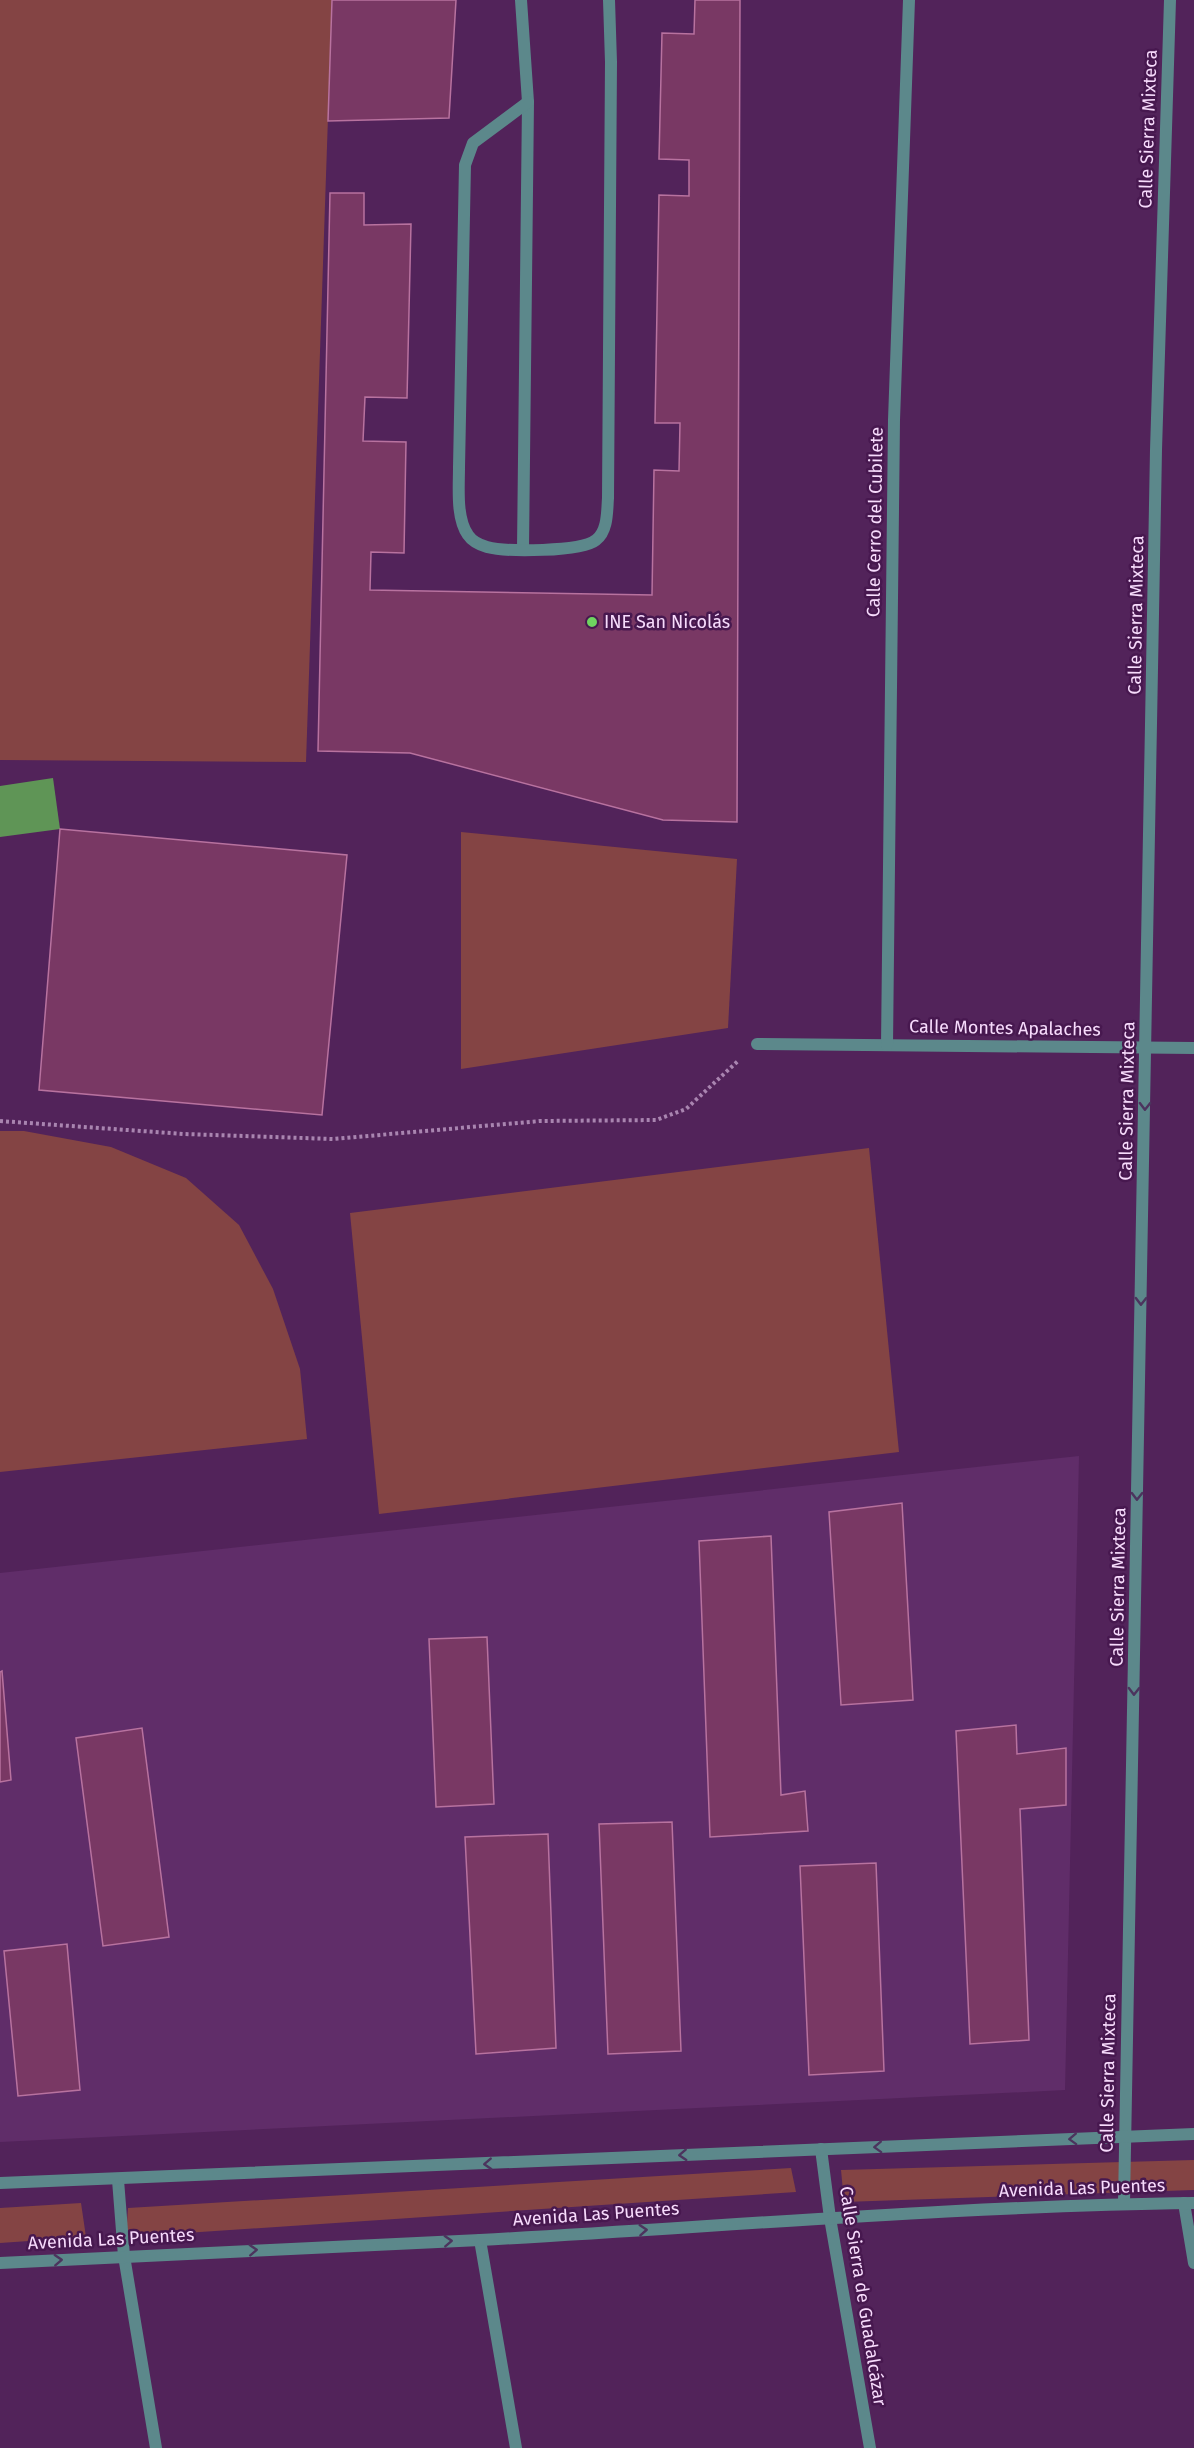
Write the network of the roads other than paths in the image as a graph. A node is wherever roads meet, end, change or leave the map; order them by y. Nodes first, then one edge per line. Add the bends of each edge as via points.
1 (521, 0) edge
2 (609, 0) edge
3 (909, 0) edge
4 (1170, 0) edge
5 (528, 102) junction
6 (523, 549) junction
7 (757, 1044) road end
8 (887, 1046) junction
9 (1146, 1048) junction
10 (1194, 1048) edge
11 (1194, 2134) edge
12 (1125, 2137) junction
13 (821, 2149) junction
14 (118, 2180) junction
15 (0, 2183) edge
16 (1124, 2203) junction
17 (1189, 2203) edge
18 (830, 2218) junction
19 (480, 2240) junction
20 (124, 2256) junction
21 (0, 2263) edge
22 (1194, 2263) edge
23 (156, 2448) edge
24 (516, 2448) edge
25 (870, 2448) edge

1 - 5 street
2 - 6 street via 608,486 604,528 588,545
3 - 8 street, Calle Cerro del Cubilete via 894,420
4 - 9 street, Calle Sierra Mixteca via 1156,450
5 - 6 street
5 - 6 street via 473,143 465,165 459,468 460,507 467,534 488,547
7 - 8 street, Calle Montes Apalaches
8 - 9 street, Calle Montes Apalaches
9 - 10 street, Calle Montes Apalaches
9 -> 12 street, Calle Sierra Mixteca
11 - 12 street
12 -> 13 street
12 - 16 street, Calle Sierra Mixteca
13 -> 14 street
13 - 18 street, Calle Sierra de Guadalcázar
14 - 15 street
14 - 20 street
16 - 17 street, Avenida Las Puentes
16 - 18 street, Avenida Las Puentes
17 - 22 street
19 -> 18 street, Avenida Las Puentes
18 - 25 street, Calle Sierra de Guadalcázar
20 -> 19 street, Avenida Las Puentes
19 - 24 street
21 -> 20 street, Avenida Las Puentes
20 - 23 street

